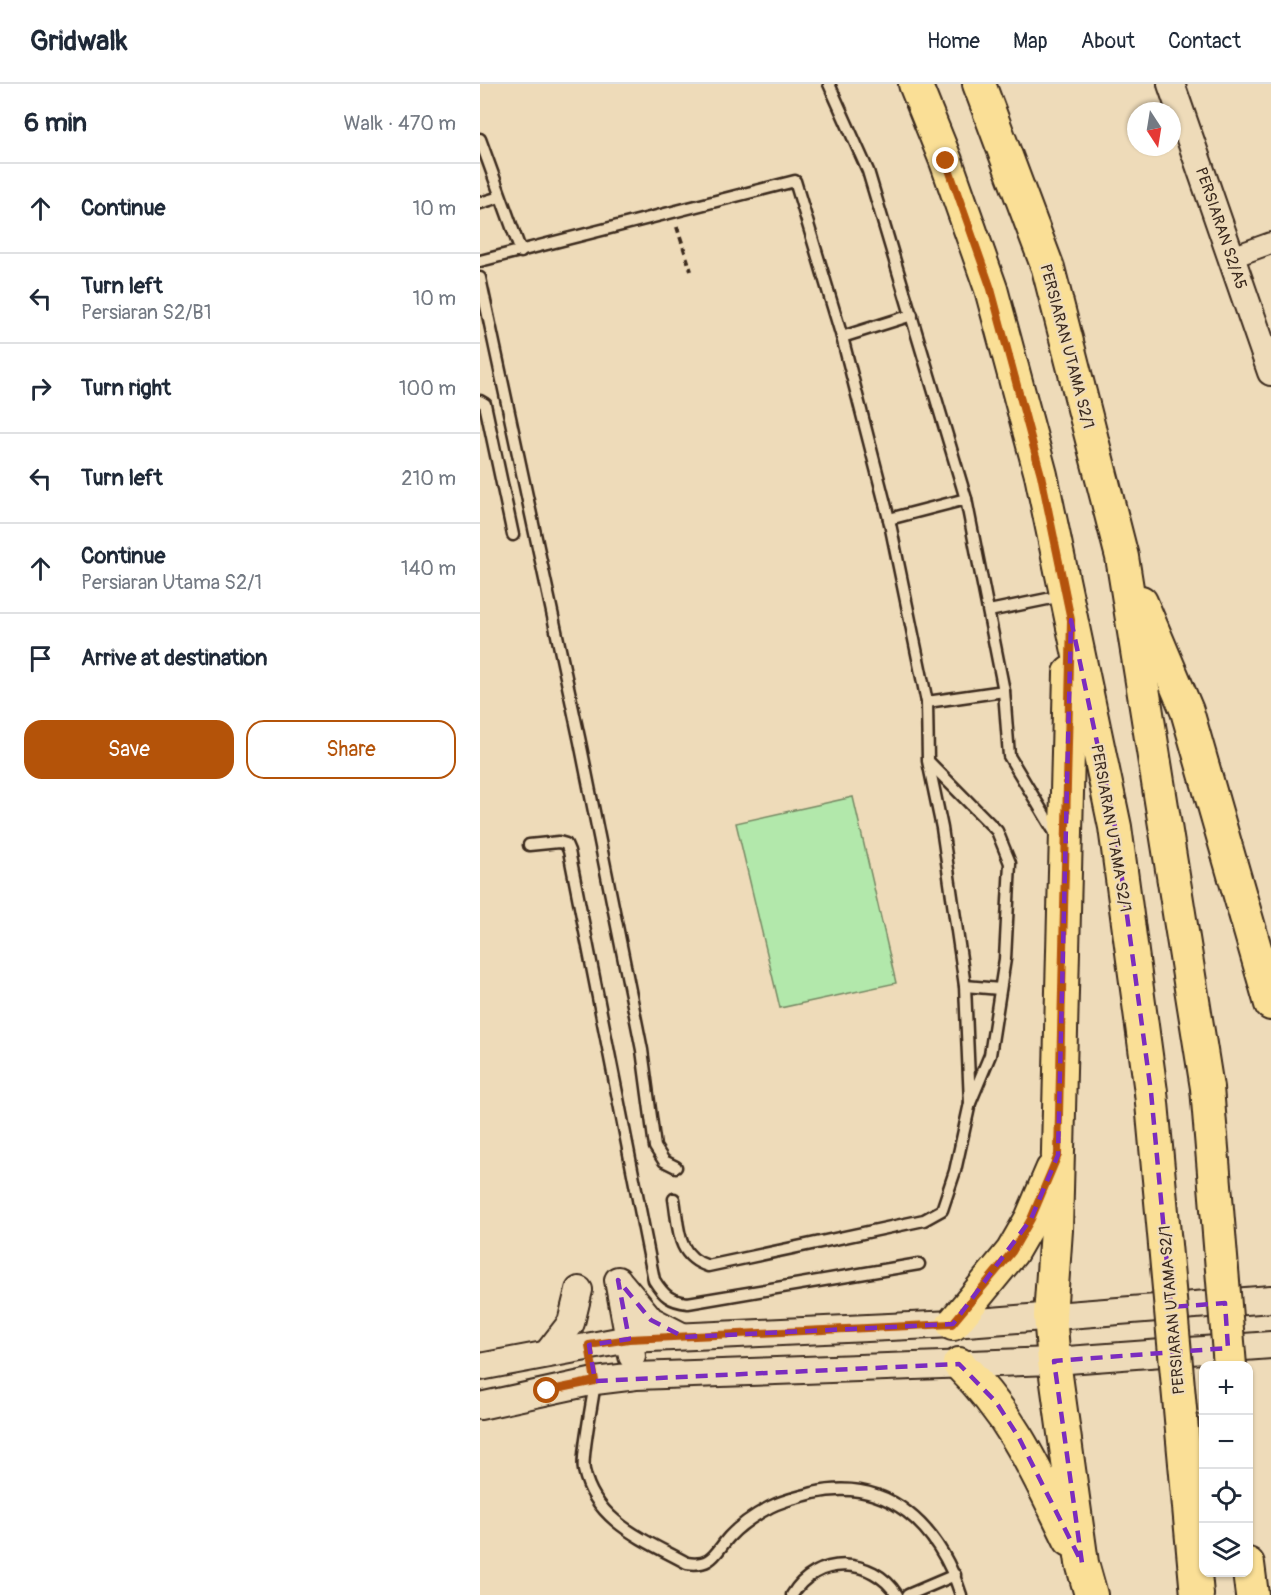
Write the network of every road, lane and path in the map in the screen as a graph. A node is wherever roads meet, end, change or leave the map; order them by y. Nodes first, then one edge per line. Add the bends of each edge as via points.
1 (829, 84) edge
2 (915, 84) edge
3 (979, 84) edge
4 (1171, 84) edge
5 (480, 139) edge
6 (500, 197) junction
7 (480, 203) edge
8 (672, 212) junction
9 (1271, 243) edge
10 (521, 252) junction
11 (1232, 257) junction
12 (480, 261) edge
13 (691, 271) dead end
14 (480, 278) edge
15 (912, 315) junction
16 (842, 337) junction
17 (1271, 372) edge
18 (480, 401) edge
19 (966, 499) junction
20 (889, 519) junction
21 (513, 535) dead end
22 (1122, 557) junction
23 (1069, 608) junction
24 (989, 611) junction
25 (1004, 691) junction
26 (927, 702) junction
27 (928, 761) junction
28 (529, 845) dead end
29 (1065, 850) junction
30 (965, 986) junction
31 (1000, 989) junction
32 (1271, 1004) edge
33 (970, 1103) junction
34 (1058, 1155) junction
35 (676, 1167) dead end
36 (674, 1199) dead end
37 (919, 1264) dead end
38 (579, 1290) dead end
39 (1271, 1299) edge
40 (1050, 1316) junction
41 (952, 1324) junction
42 (684, 1337) junction
43 (629, 1339) junction
44 (589, 1345) junction
45 (1271, 1345) edge
46 (547, 1353) junction
47 (1054, 1361) junction
48 (1230, 1361) edge
49 (959, 1364) junction
50 (480, 1367) edge
51 (636, 1376) junction
52 (595, 1381) junction
53 (480, 1406) edge
54 (1082, 1563) junction
55 (955, 1575) junction
56 (1250, 1577) edge
57 (792, 1595) edge
58 (897, 1595) edge
59 (908, 1595) edge
60 (961, 1595) edge
61 (1091, 1595) edge
62 (1197, 1595) edge
63 (1252, 1595) edge

1 - 15 lane via 868,171
2 - 23 main road, PERSIARAN UTAMA S2/1 via 991,289 1041,475
3 - 22 main road, PERSIARAN UTAMA S2/1 via 1048,268
4 - 11 street, PERSIARAN S2/A5
5 - 6 lane
6 - 7 lane
6 - 10 lane
8 - 10 lane
8 - 13 path
8 - 16 lane via 795,181
9 - 11 street
10 - 12 lane
11 - 17 street, PERSIARAN S2/A5
14 - 35 lane via 638,1028 655,1146 664,1161
15 - 16 lane
15 - 19 lane
16 - 20 lane
18 - 21 lane via 484,404
19 - 20 lane
19 - 24 lane
20 - 26 lane
22 - 32 main road via 1187,711
22 - 48 main road, PERSIARAN UTAMA S2/1, bridge via 1207,1088
23 - 24 lane
23 - 29 main road
23 - 62 main road, PERSIARAN UTAMA S2/1, bridge via 1115,827 1151,1092
24 - 25 lane
25 - 26 lane
25 - 29 lane via 1009,756
26 - 27 lane
27 - 30 lane
27 - 31 lane via 997,831 1010,863
28 - 37 lane via 559,842 566,844 569,851 654,1280 663,1295 688,1303
29 - 34 main road
30 - 31 lane
30 - 33 lane
31 - 33 lane via 990,1055
33 - 36 lane via 942,1210 924,1220 708,1266 693,1261 682,1245
34 - 40 main road
34 - 41 main road via 1031,1219 1012,1252
38 - 46 street via 571,1323
39 - 40 street
40 - 41 street
40 - 47 main road
41 - 42 street
42 - 43 street
42 - 43 street via 651,1320 618,1280
43 - 44 street
43 - 51 street
44 - 46 street
44 - 52 street
45 - 47 street
46 - 50 street
47 - 49 street
47 - 54 main road
49 - 51 street
49 - 54 main road via 996,1402 1018,1436
51 - 52 street
52 - 53 street
52 - 55 lane via 584,1468 596,1500 618,1526 677,1558 687,1563 705,1563 712,1560 730,1536 769,1507 795,1497 854,1490 883,1496 902,1507 924,1526
54 - 61 main road
55 - 59 lane
55 - 60 lane
56 - 63 main road
57 - 58 lane via 817,1571 844,1565 871,1570

